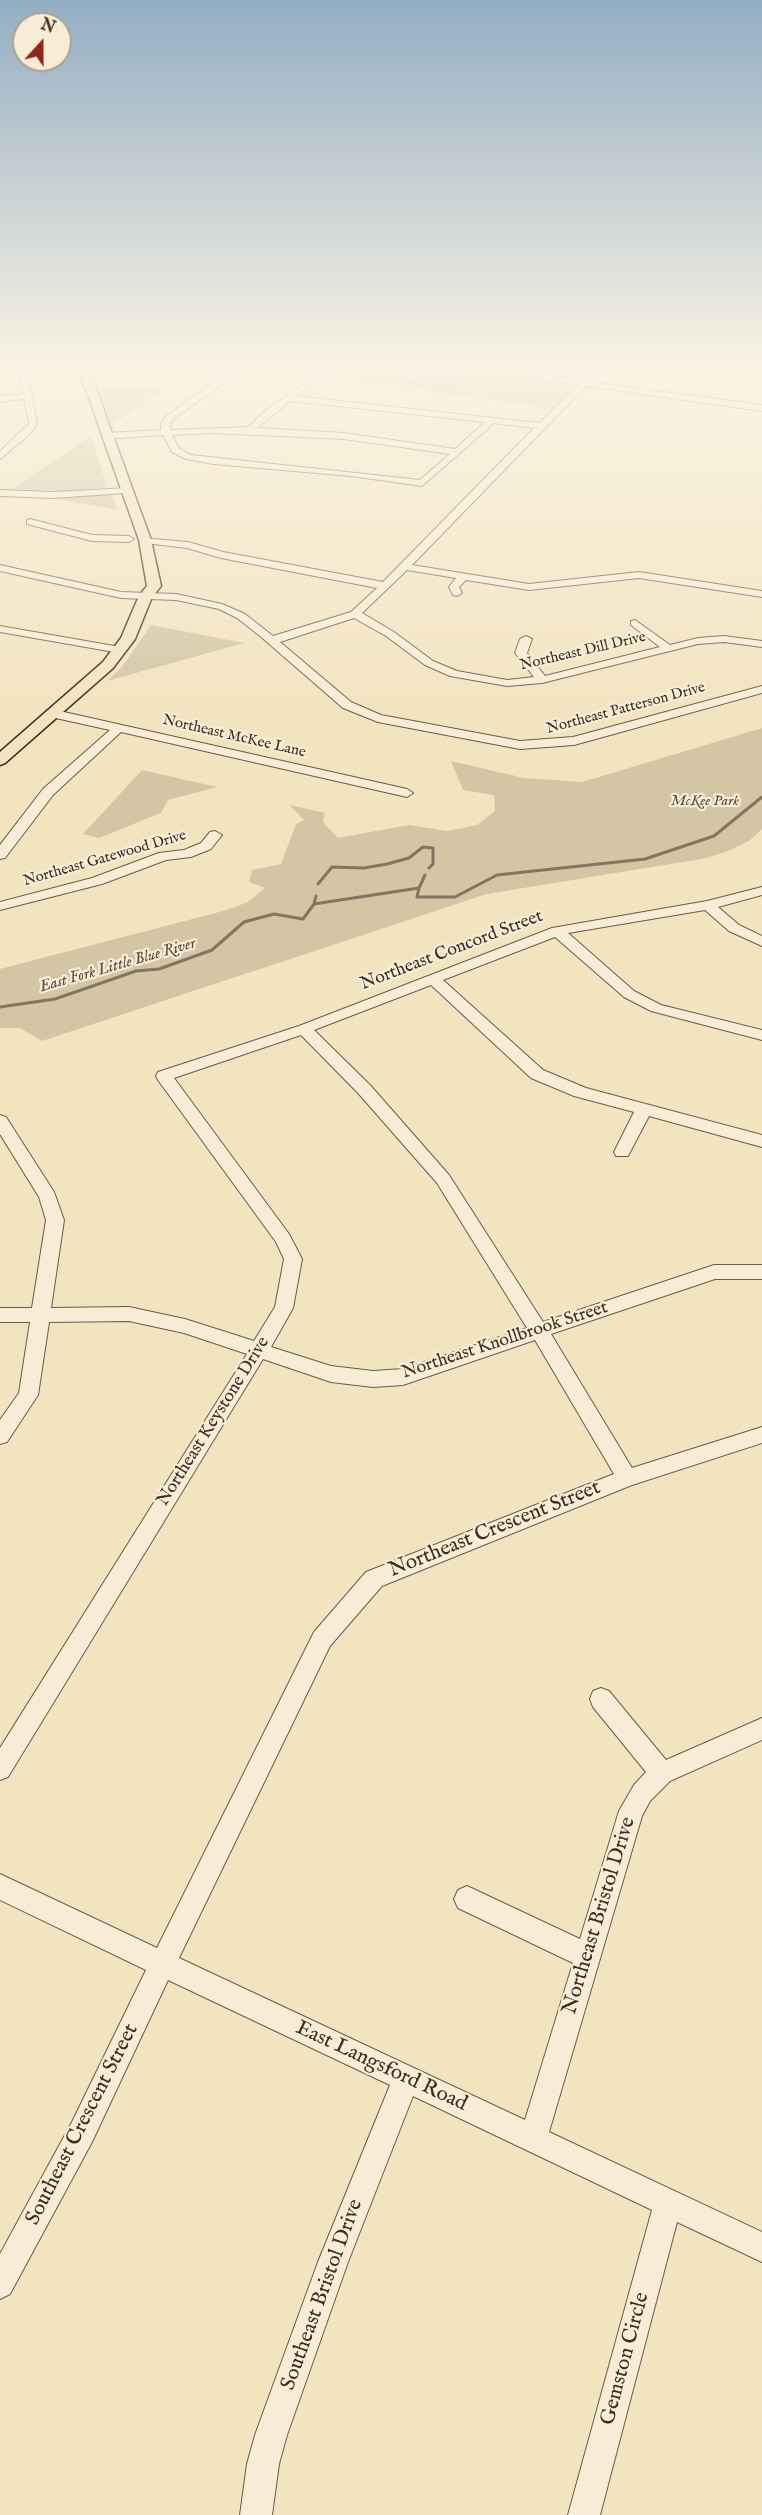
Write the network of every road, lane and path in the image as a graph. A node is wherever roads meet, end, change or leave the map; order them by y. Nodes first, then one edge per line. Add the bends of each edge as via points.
1 (124, 484) edge
2 (485, 484) edge
3 (126, 490) junction
4 (0, 493) edge
5 (30, 522) dead end
6 (128, 534) joint
7 (145, 540) junction
8 (134, 555) dead end
9 (405, 567) junction
10 (0, 568) edge
11 (463, 577) junction
12 (385, 586) junction
13 (143, 591) junction
14 (457, 593) dead end
15 (762, 594) edge
16 (355, 614) junction
17 (635, 623) dead end
18 (0, 629) edge
19 (526, 639) dead end
20 (270, 641) junction
21 (762, 644) edge
22 (668, 648) junction
23 (120, 650) junction
24 (542, 680) junction
25 (762, 689) edge
26 (55, 714) junction
27 (118, 729) junction
28 (0, 760) edge
29 (407, 793) dead end
30 (215, 835) dead end
31 (0, 855) edge
32 (762, 891) edge
33 (1, 904) edge
34 (708, 905) junction
35 (556, 931) junction
36 (762, 942) edge
37 (434, 980) junction
38 (304, 1029) junction
39 (762, 1035) edge
40 (164, 1076) joint
41 (644, 1109) junction
42 (0, 1121) edge
43 (762, 1141) edge
44 (622, 1152) dead end
45 (762, 1272) edge
46 (40, 1313) junction
47 (0, 1315) edge
48 (539, 1331) junction
49 (259, 1350) junction
50 (762, 1435) edge
51 (0, 1436) edge
52 (627, 1478) junction
53 (601, 1699) dead end
54 (762, 1729) edge
55 (0, 1769) edge
56 (662, 1773) junction
57 (0, 1887) edge
58 (467, 1899) dead end
59 (587, 1956) junction
60 (163, 1964) junction
61 (406, 2079) junction
62 (533, 2139) junction
63 (668, 2203) junction
64 (762, 2247) edge
65 (0, 2284) edge
66 (256, 2515) edge
67 (584, 2515) edge

1 - 3 main road
2 - 9 street
3 - 4 street via 53,495
3 - 7 main road
5 - 6 street via 92,538
6 - 8 main road
7 - 12 street via 188,545 221,555
7 - 13 main road via 154,586
9 - 11 street
9 - 12 street
10 - 13 street, Northeast Patterson Drive via 98,591
11 - 14 street via 454,587
11 - 15 street via 529,587 596,575 639,575
12 - 16 street
13 - 20 street, Northeast Patterson Drive via 222,607 241,616
13 - 23 main road via 128,639
16 - 20 street
16 - 24 street, Northeast Dill Drive via 429,663 454,674 507,683
17 - 22 street
18 - 23 street
19 - 24 street via 521,653
20 - 25 street, Northeast Patterson Drive via 347,705 378,718 520,746 574,741
21 - 22 street, Northeast Dill Drive via 698,640
22 - 24 street, Northeast Dill Drive
23 - 26 main road
26 - 27 street, Northeast McKee Lane
26 - 28 main road
27 - 29 street, Northeast McKee Lane
27 - 31 street via 48,792
30 - 33 street, Northeast Gatewood Drive via 206,846 186,854 164,856 97,881
32 - 34 street, Northeast Concord Street
34 - 35 street, Northeast Concord Street
34 - 36 street via 734,928
35 - 37 street, Northeast Concord Street
35 - 39 street via 629,994 656,1008
37 - 38 street, Northeast Concord Street
37 - 41 street via 537,1074 580,1092
38 - 40 street, Northeast Concord Street
38 - 48 street via 364,1089 443,1179
40 - 49 street, Northeast Keystone Drive via 283,1239 293,1259 284,1308
41 - 43 street
41 - 44 street
42 - 46 street via 53,1209 55,1220
45 - 48 street, Northeast Knollbrook Street via 714,1272
46 - 47 street, Northeast Knollbrook Street
46 - 49 street, Northeast Knollbrook Street via 129,1314 185,1326
46 - 51 street via 28,1395
48 - 49 street, Northeast Knollbrook Street via 403,1377 332,1374
48 - 52 street
49 - 55 street, Northeast Keystone Drive
50 - 52 street, Northeast Crescent Street
52 - 60 street, Northeast Crescent Street via 374,1579 322,1639
53 - 56 street
54 - 56 street, Northeast Bristol Drive
56 - 59 street, Northeast Bristol Drive via 631,1811
57 - 60 street, East Langsford Road
58 - 59 street
59 - 62 street, Northeast Bristol Drive
60 - 61 street, East Langsford Road
60 - 65 street, Southeast Crescent Street via 82,2132
61 - 62 street, East Langsford Road
61 - 66 street, Southeast Bristol Drive via 333,2262 271,2435
62 - 63 street, East Langsford Road
63 - 64 street, East Langsford Road
63 - 67 street, Gemston Circle

